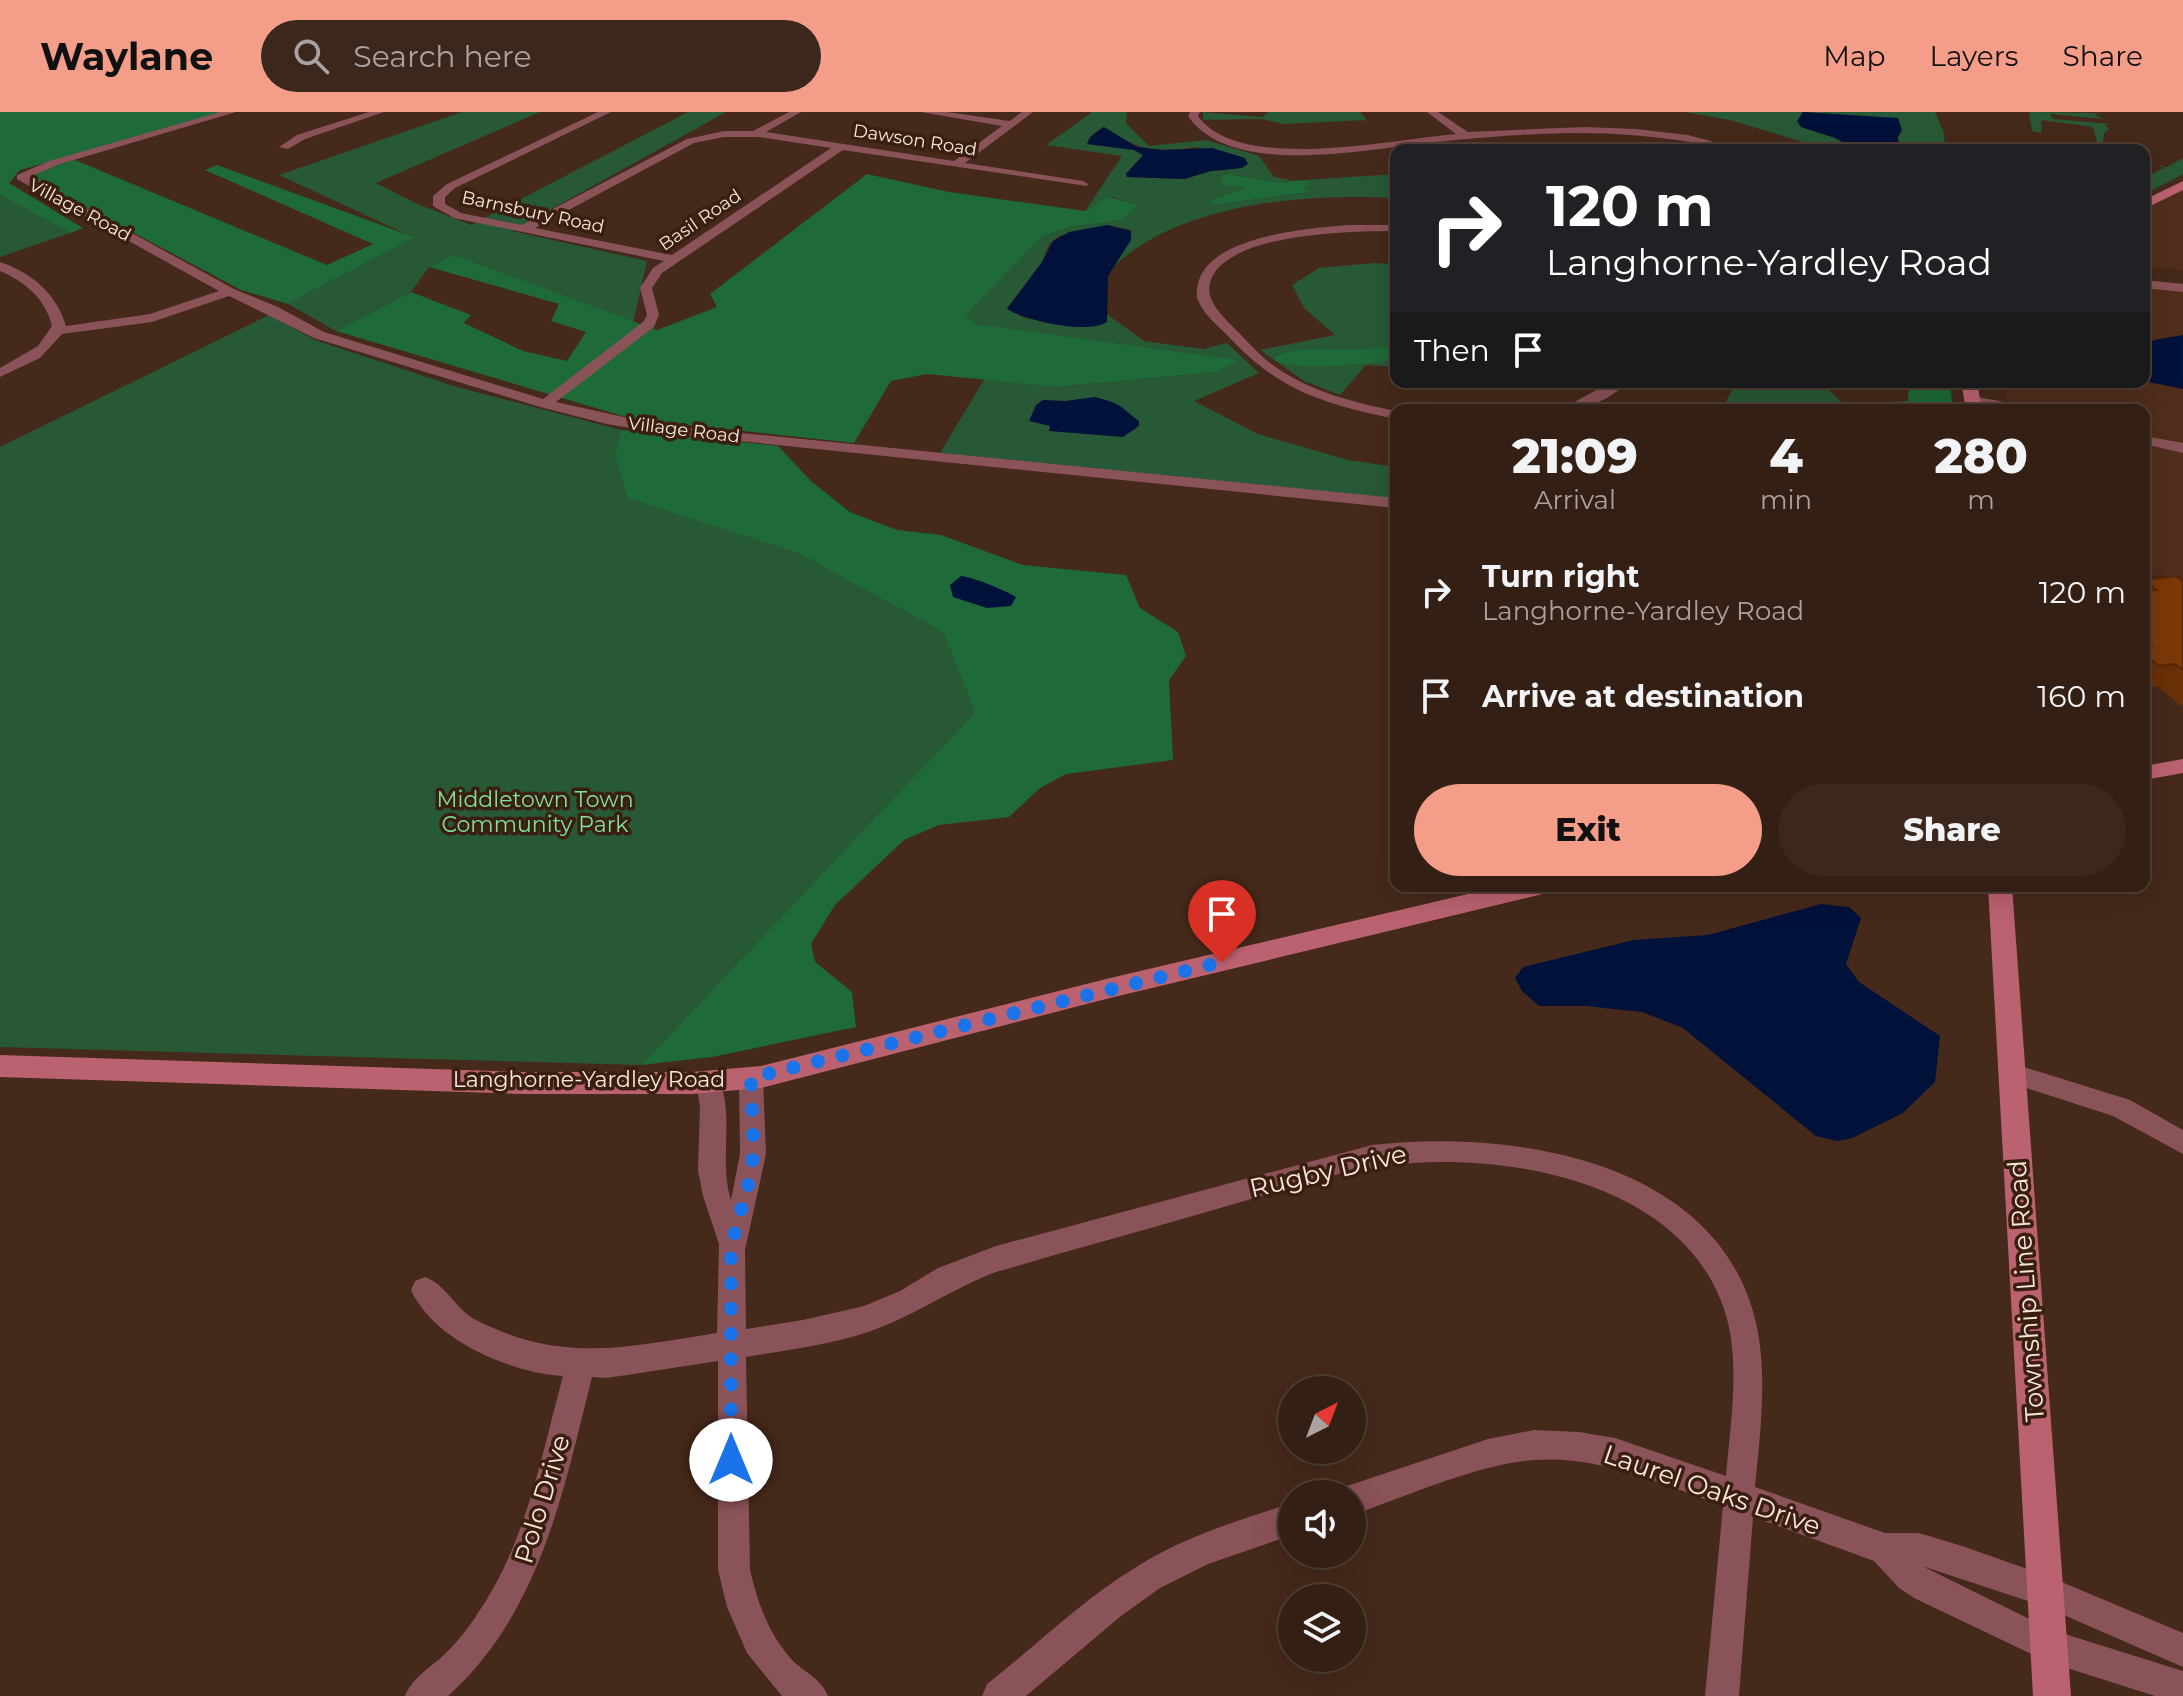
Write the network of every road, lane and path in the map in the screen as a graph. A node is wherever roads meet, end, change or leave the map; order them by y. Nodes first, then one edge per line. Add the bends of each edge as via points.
1 (231, 112) edge
2 (379, 112) edge
3 (606, 112) edge
4 (796, 112) edge
5 (926, 112) edge
6 (1028, 112) edge
7 (1195, 112) edge
8 (1432, 112) edge
9 (1012, 124) junction
10 (755, 134) junction
11 (1466, 136) junction
12 (1715, 144) edge
13 (284, 147) dead end
14 (840, 147) junction
15 (956, 164) junction
16 (1083, 184) dead end
17 (2183, 185) edge
18 (2150, 202) edge
19 (1390, 228) edge
20 (524, 229) junction
21 (673, 259) junction
22 (0, 266) edge
23 (2150, 285) edge
24 (2183, 288) edge
25 (230, 292) junction
26 (58, 331) junction
27 (0, 373) edge
28 (1611, 388) edge
29 (545, 404) junction
30 (1581, 404) edge
31 (1390, 413) edge
32 (2150, 432) edge
33 (2183, 438) edge
34 (2150, 441) edge
35 (2183, 448) edge
36 (1390, 502) edge
37 (1514, 892) edge
38 (2000, 892) edge
39 (0, 1066) edge
40 (2011, 1073) junction
41 (751, 1078) junction
42 (708, 1082) junction
43 (2183, 1143) edge
44 (731, 1250) junction
45 (425, 1290) dead end
46 (732, 1345) junction
47 (581, 1365) junction
48 (1366, 1494) edge
49 (1739, 1497) junction
50 (1278, 1524) edge
51 (1885, 1549) junction
52 (2045, 1591) junction
53 (2048, 1645) junction
54 (2183, 1650) edge
55 (2183, 1688) edge
56 (422, 1696) edge
57 (811, 1696) edge
58 (999, 1696) edge
59 (1722, 1696) edge
60 (2052, 1696) edge

1 - 25 street, Village Road via 59,161 21,177
2 - 13 street
3 - 20 street, Barnsbury Road via 439,196 439,206 447,212
4 - 10 street
5 - 9 street
6 - 9 street
7 - 11 street via 1197,124 1222,139 1286,152
8 - 11 street
9 - 15 street
10 - 14 street, Dawson Road
10 - 20 street, Dawson Road via 711,136 681,145
11 - 12 street via 1546,127 1611,127
14 - 15 street, Dawson Road
14 - 21 street, Basil Road
15 - 16 street, Dawson Road
17 - 18 main road
19 - 31 street via 1317,231 1251,245 1212,268 1201,295 1207,308 1281,377 1311,392
20 - 21 street, Barnsbury Road
21 - 29 street, Basil Road via 647,285 653,315 649,324
22 - 26 street via 43,295 59,321
23 - 24 street
25 - 26 street via 152,318
25 - 29 street, Village Road via 319,335
26 - 27 street via 40,350
28 - 30 street
29 - 36 street, Village Road via 660,429
32 - 33 street
34 - 35 street
37 - 41 main road, Langhorne-Yardley Road
38 - 40 main road, Township Line Road
39 - 42 main road, Langhorne-Yardley Road via 523,1083
40 - 43 street via 2121,1108
40 - 52 main road, Township Line Road
41 - 42 main road, Langhorne-Yardley Road
41 - 44 street via 752,1162
42 - 44 street via 712,1182
44 - 46 street
45 - 47 street, Rugby Drive via 459,1326 483,1340 549,1361
46 - 47 street, Rugby Drive
46 - 49 street, Rugby Drive via 866,1319 996,1259 1300,1174 1416,1151 1492,1154 1558,1165 1626,1187 1657,1205 1716,1264 1742,1322 1747,1361
46 - 57 street via 731,1518 740,1601 777,1669
47 - 56 street, Polo Drive via 541,1521 510,1596 449,1676
48 - 49 street, Laurel Oaks Drive via 1488,1454 1534,1445 1615,1453
49 - 51 street, Laurel Oaks Drive
49 - 59 street, Rugby Drive
50 - 58 street via 1209,1547 1151,1576
51 - 52 street, Laurel Oaks Drive via 1919,1549
51 - 53 street, Laurel Oaks Drive via 1925,1587
52 - 53 main road, Township Line Road
52 - 54 street, Laurel Oaks Drive
53 - 55 street, Laurel Oaks Drive
53 - 60 main road, Township Line Road

